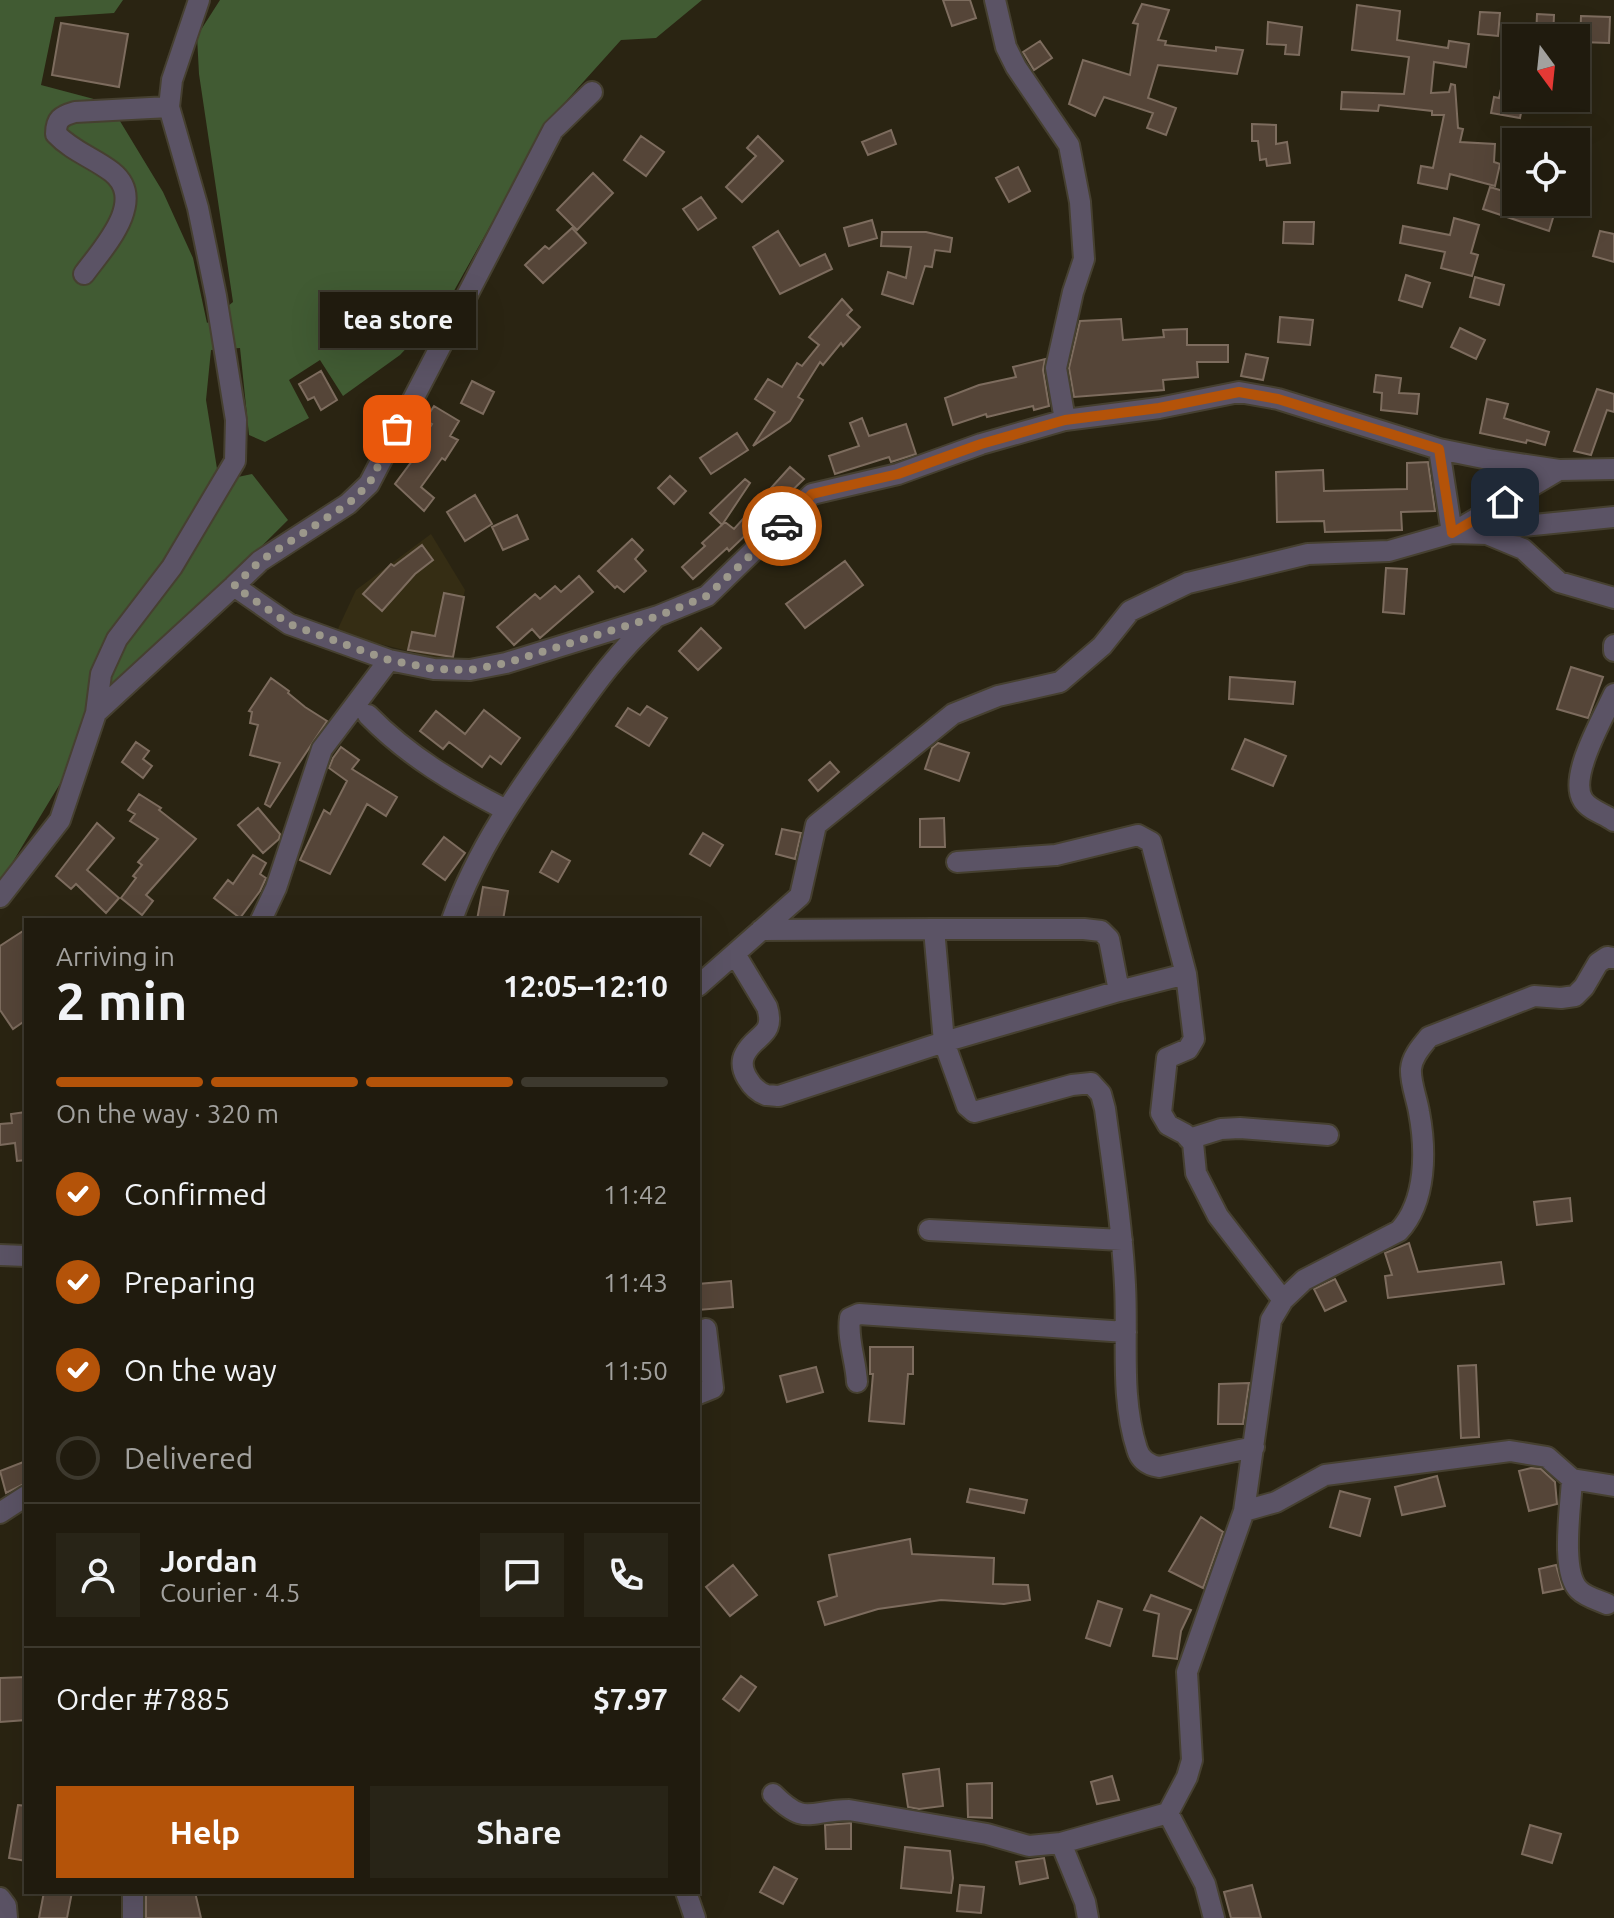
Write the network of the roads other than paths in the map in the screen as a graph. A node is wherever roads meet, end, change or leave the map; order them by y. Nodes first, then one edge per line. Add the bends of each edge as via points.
1 (199, 0) edge
2 (995, 0) edge
3 (592, 92) dead end
4 (169, 107) junction
5 (84, 274) dead end
6 (1065, 420) junction
7 (1439, 449) junction
8 (1614, 469) edge
9 (1559, 470) junction
10 (1614, 517) edge
11 (1452, 533) junction
12 (234, 586) junction
13 (1614, 598) edge
14 (658, 616) junction
15 (389, 660) junction
16 (1614, 694) edge
17 (96, 713) junction
18 (368, 715) dead end
19 (506, 810) junction
20 (1614, 821) edge
21 (957, 862) dead end
22 (0, 897) edge
23 (262, 918) edge
24 (453, 918) edge
25 (934, 929) junction
26 (761, 930) junction
27 (735, 954) junction
28 (1614, 958) edge
29 (1186, 974) junction
30 (700, 984) edge
31 (1119, 991) junction
32 (944, 1042) junction
33 (1328, 1135) dead end
34 (1189, 1139) junction
35 (929, 1230) dead end
36 (1122, 1240) junction
37 (0, 1255) edge
38 (24, 1256) edge
39 (1283, 1300) junction
40 (706, 1329) dead end
41 (1126, 1332) junction
42 (857, 1382) dead end
43 (700, 1393) edge
44 (1254, 1447) junction
45 (1572, 1479) junction
46 (1614, 1486) edge
47 (24, 1497) edge
48 (1244, 1511) junction
49 (0, 1513) edge
50 (1607, 1604) dead end
51 (773, 1794) dead end
52 (1168, 1813) junction
53 (1061, 1843) junction
54 (133, 1894) edge
55 (687, 1894) edge
56 (0, 1898) edge
57 (7, 1918) edge
58 (133, 1918) edge
59 (695, 1918) edge
60 (1088, 1918) edge
61 (1214, 1918) edge

1 - 4 street via 172,80
2 - 6 street via 1016,67 1069,145 1080,202 1084,259 1056,368
3 - 12 street via 553,130 369,484 348,504 260,561
4 - 5 street via 75,112 56,123 56,134 64,143 113,173 127,196 113,235
4 - 17 street via 216,296 236,420 235,461 172,567 117,639 101,674
6 - 7 street via 1239,392
6 - 14 street via 898,474 812,494 707,596
7 - 9 street
7 - 11 street
8 - 9 street
9 - 11 street
10 - 11 street
11 - 13 street via 1487,534 1523,549 1559,582
11 - 26 street via 1389,551 1308,554 1188,583 1130,611 1102,646 1060,682 998,696 953,714 816,825 800,896
12 - 15 street via 289,624
12 - 17 street
14 - 15 street via 470,670
14 - 19 street via 615,657
15 - 23 street via 322,749
16 - 20 street via 1580,770 1579,787 1586,804
17 - 22 street via 60,820
18 - 19 street via 392,740 453,783
19 - 24 street
21 - 29 street via 1056,855 1138,835 1151,842
25 - 26 street
25 - 31 street via 1101,931 1109,939
25 - 32 street
26 - 27 street
27 - 30 street
27 - 32 street via 770,1017 743,1065 755,1088 767,1095 779,1096
28 - 39 street via 1598,963 1575,996 1534,996 1429,1037 1411,1069 1424,1152 1408,1221 1399,1231 1304,1280
29 - 31 street
29 - 34 street via 1194,1039 1188,1049 1167,1058 1161,1113 1168,1125
31 - 32 street
32 - 36 street via 967,1106 974,1112 1072,1085 1091,1083 1101,1094
33 - 34 street via 1240,1128
34 - 39 street via 1196,1173 1218,1216
35 - 36 street
36 - 41 street
37 - 38 street
39 - 44 street via 1271,1320
40 - 43 street via 713,1388
41 - 42 street via 859,1314 850,1318 849,1329
41 - 44 street via 1127,1395 1137,1451 1149,1465
44 - 48 street
45 - 46 street
45 - 48 street via 1547,1457 1510,1451 1325,1475 1276,1502
45 - 50 street via 1572,1583
47 - 49 street
48 - 52 street via 1187,1672 1192,1760
51 - 53 street via 807,1816 849,1810 1029,1846
52 - 53 street
52 - 61 street via 1205,1884
53 - 60 street
54 - 58 street
55 - 59 street
56 - 57 street

